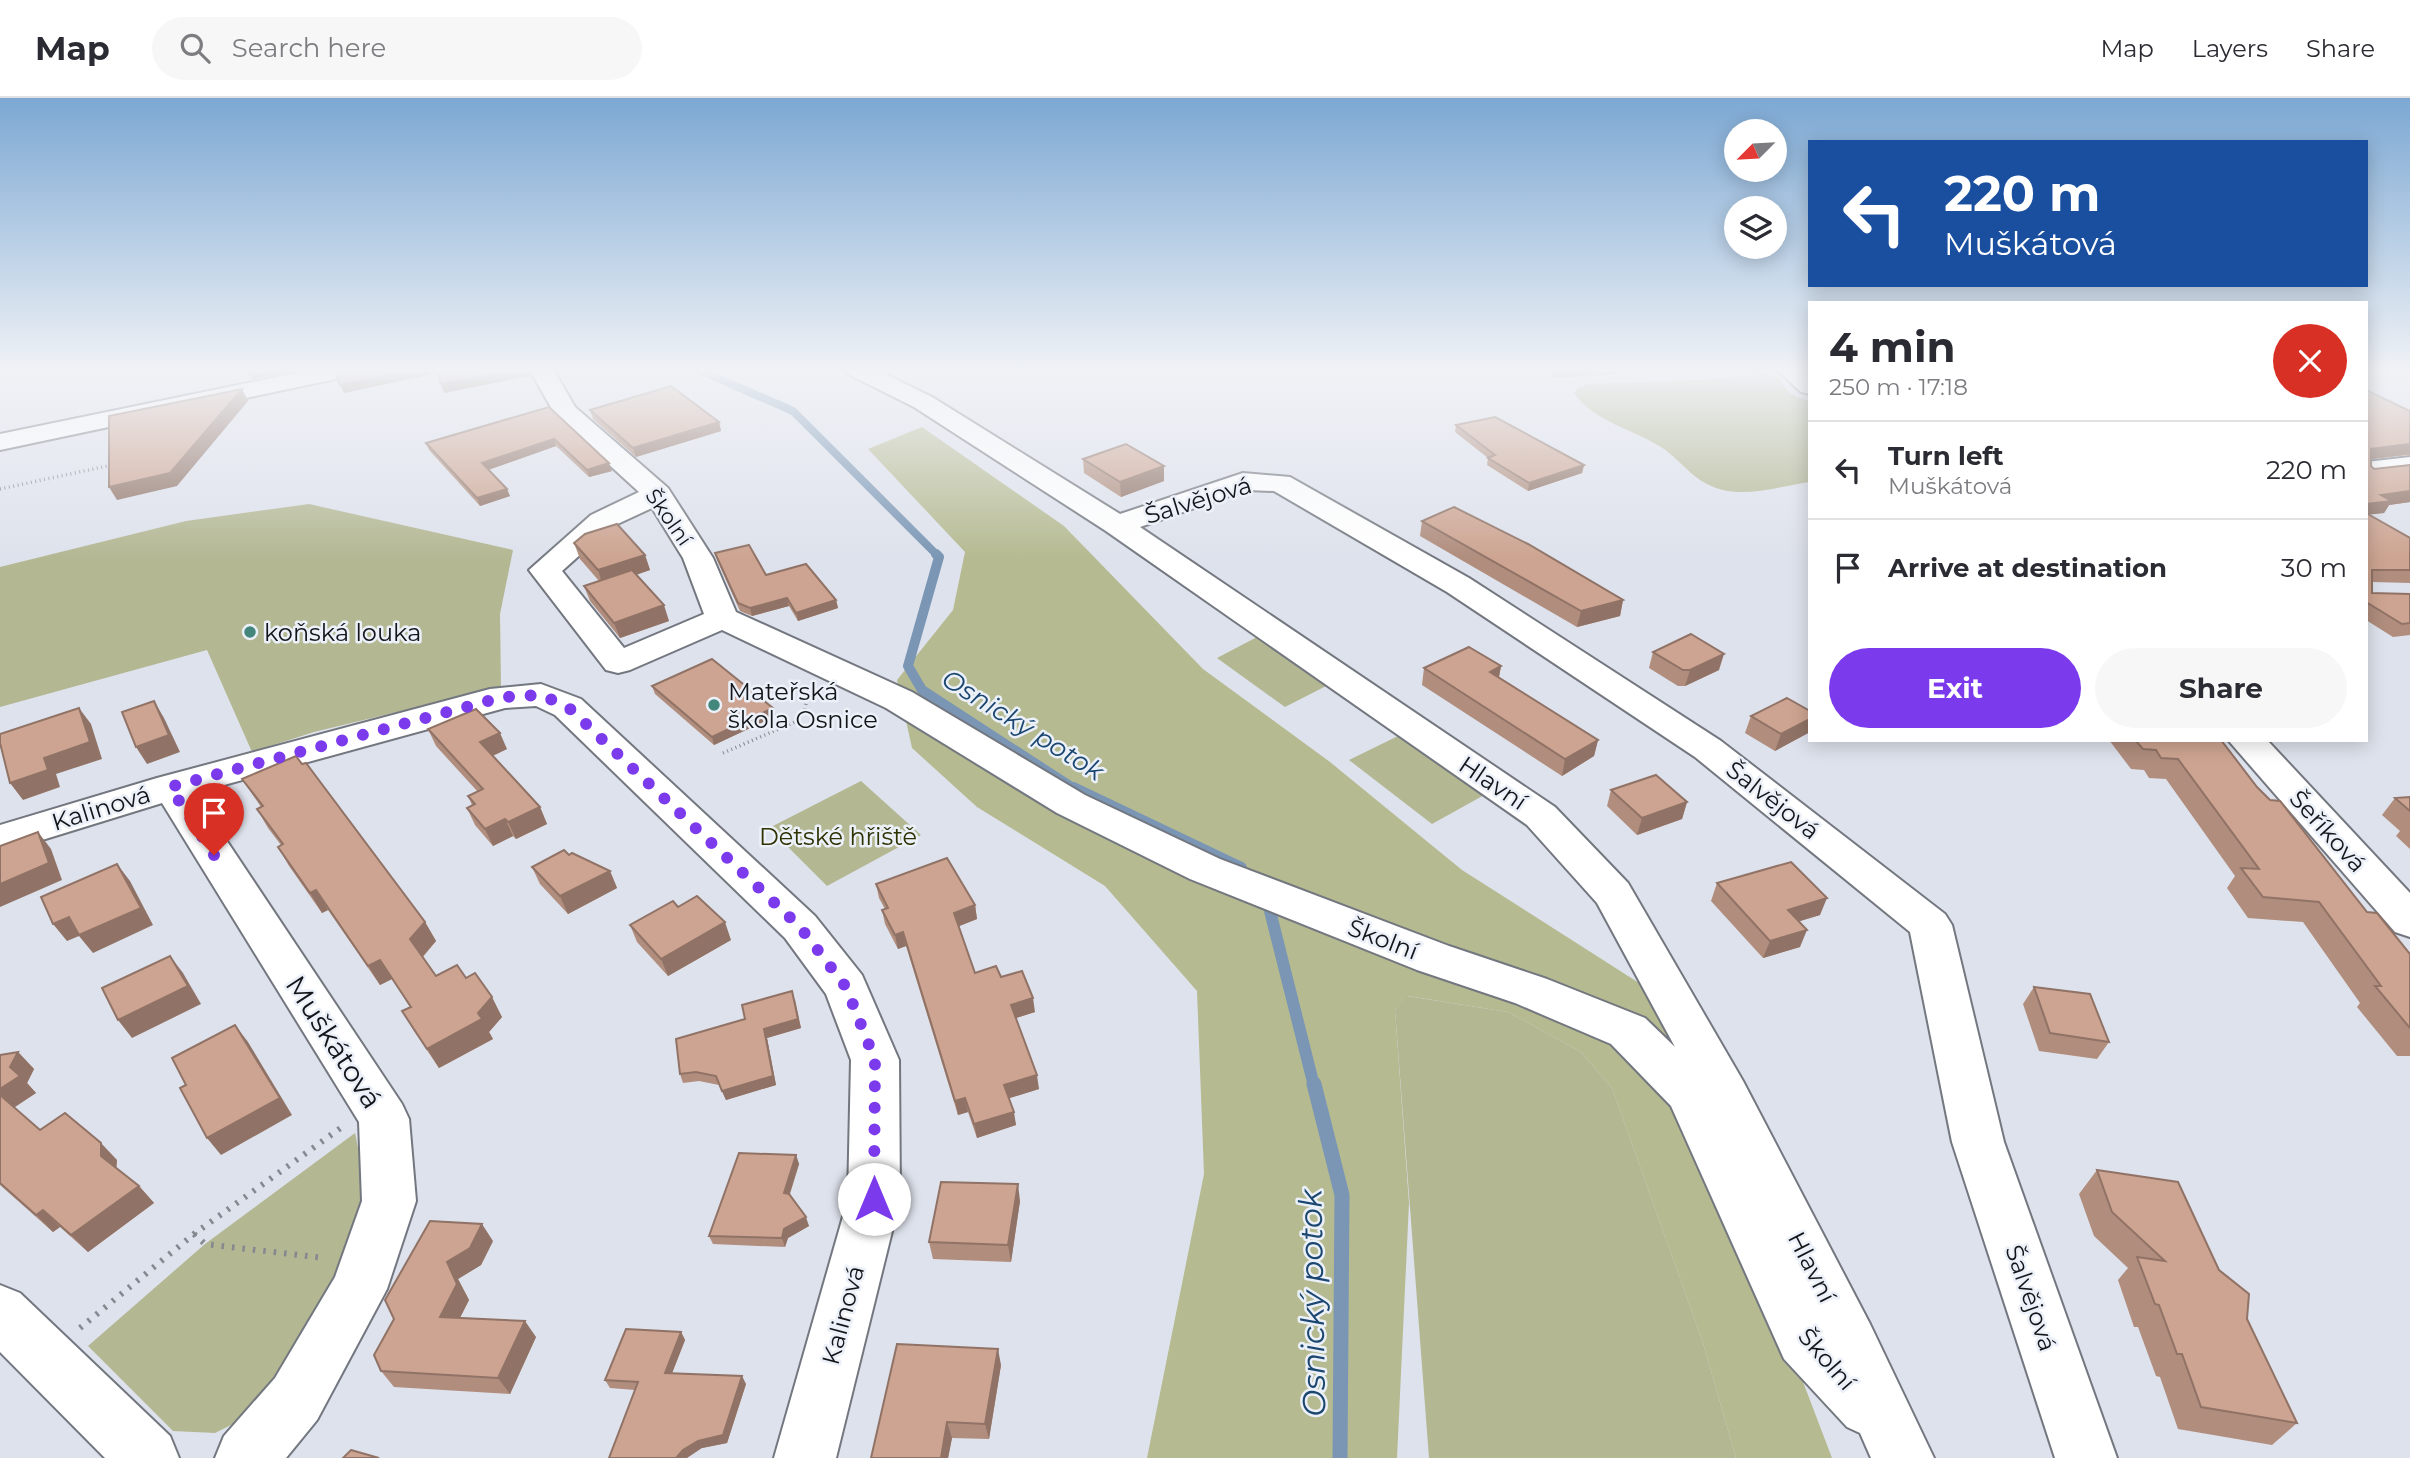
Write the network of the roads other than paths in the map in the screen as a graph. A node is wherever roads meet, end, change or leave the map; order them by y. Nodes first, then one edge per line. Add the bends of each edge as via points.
1 (46, 432) edge
2 (589, 432) edge
3 (971, 432) edge
4 (0, 442) edge
5 (2410, 465) edge
6 (2368, 470) edge
7 (658, 494) junction
8 (1117, 525) junction
9 (722, 618) junction
10 (2248, 742) edge
11 (170, 787) junction
12 (0, 839) edge
13 (2410, 921) edge
14 (0, 1312) edge
15 (1894, 1440) edge
16 (148, 1458) edge
17 (246, 1458) edge
18 (805, 1458) edge
19 (2086, 1458) edge

1 - 4 street
2 - 7 street, Školní
3 - 8 street, Hlavní
5 - 6 street
7 - 9 street, Školní via 698,558
7 - 9 street via 601,521 544,570 618,663
8 - 15 street, Hlavní via 1541,816 1613,894 1726,1095
8 - 19 street, Šalvějová via 1243,481 1280,483 1458,585 1708,749 1930,925 1978,1142
9 - 15 street, Školní via 900,700 1071,804 1205,869 1628,1031 1690,1093 1804,1339
10 - 13 street, Šeříková
11 - 12 street, Kalinová
11 - 17 street, Muškátová via 384,1119 389,1201 359,1289 296,1399
11 - 18 street, Kalinová via 503,697 541,695 568,707 800,927 846,987 875,1060 874,1199
14 - 16 street

